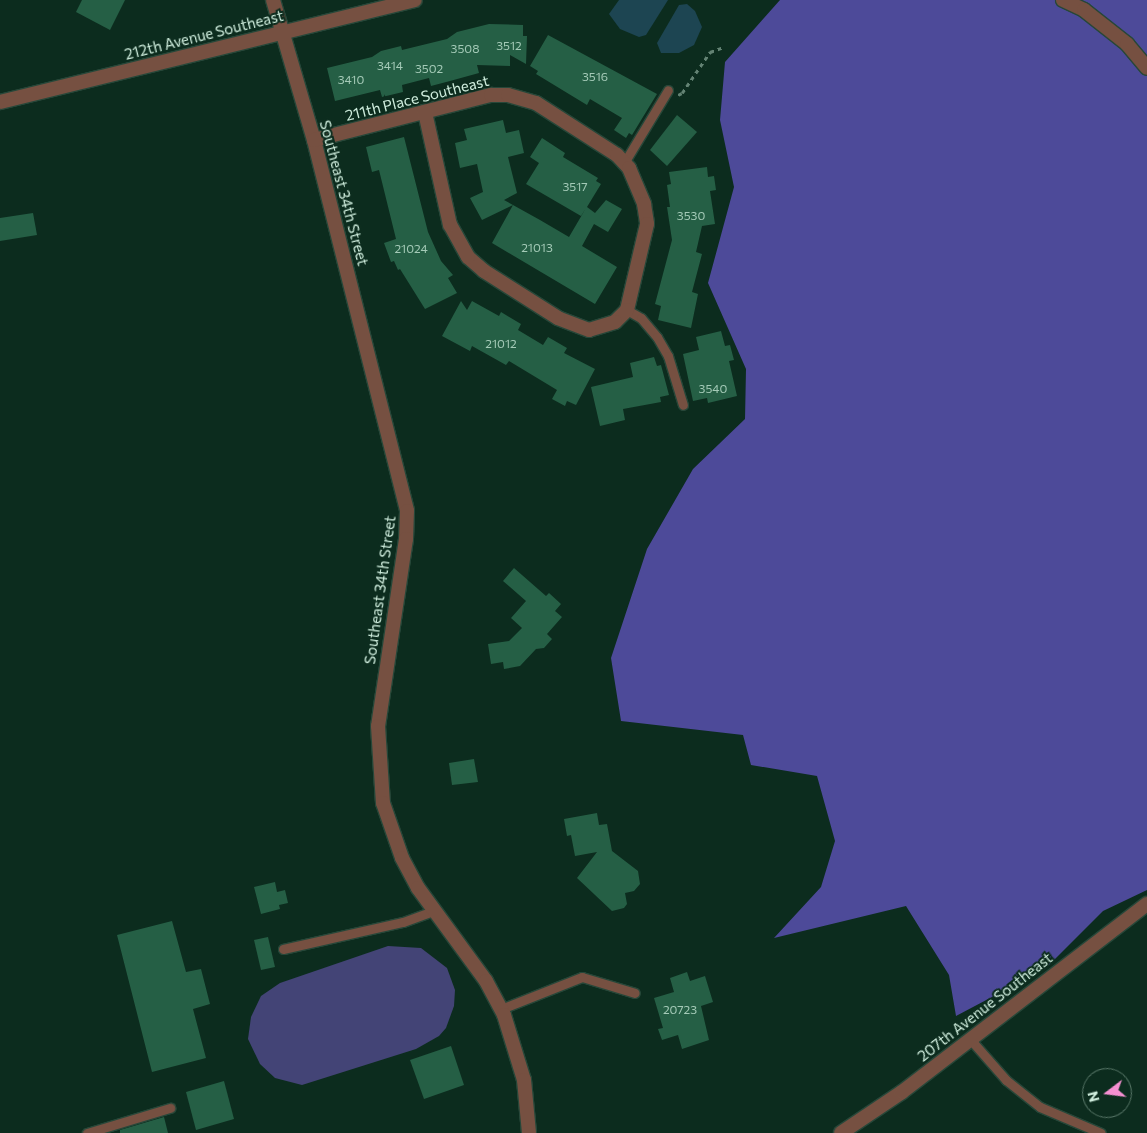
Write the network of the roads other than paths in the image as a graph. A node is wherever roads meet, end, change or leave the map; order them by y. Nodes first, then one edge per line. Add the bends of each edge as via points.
1 (273, 0) edge
2 (415, 0) edge
3 (1063, 0) edge
4 (282, 32) junction
5 (1147, 68) edge
6 (667, 91) road end
7 (0, 102) edge
8 (424, 112) junction
9 (314, 140) junction
10 (624, 163) junction
11 (627, 310) junction
12 (683, 405) dead end
13 (1147, 904) edge
14 (433, 911) junction
15 (283, 949) dead end
16 (635, 993) dead end
17 (501, 1009) junction
18 (970, 1039) junction
19 (170, 1108) dead end
20 (87, 1133) edge
21 (529, 1133) edge
22 (841, 1133) edge
23 (1101, 1133) edge

1 - 4 street, Southeast 34th Street
2 - 4 street, 212th Avenue Southeast
3 - 5 street via 1084,10 1127,44
4 - 7 street, 212th Avenue Southeast
4 - 9 street, Southeast 34th Street
6 - 10 lane
8 - 9 street, 211th Place Southeast
8 - 10 street, 211th Place Southeast via 491,96 521,98 536,103
8 - 11 street via 450,225 468,257 484,271 576,326 589,330 604,328
9 - 14 street, Southeast 34th Street via 404,491 406,539 382,689 379,766 390,828 402,858
10 - 11 street, 211th Place Southeast via 644,204 647,224
11 - 12 lane via 641,318 657,337 668,356
13 - 18 street, 207th Avenue Southeast
14 - 15 lane via 403,922
14 - 17 street, Southeast 34th Street via 476,968
16 - 17 lane via 582,977
17 - 21 street, Southeast 34th Street via 524,1080
18 - 22 street, 207th Avenue Southeast via 902,1092
18 - 23 lane via 1006,1080 1040,1107
19 - 20 lane

